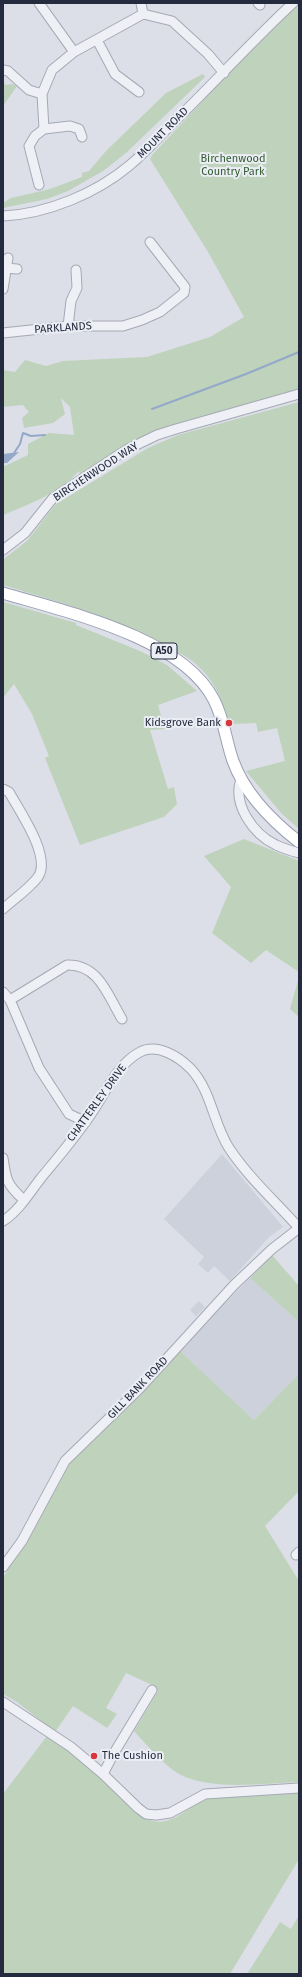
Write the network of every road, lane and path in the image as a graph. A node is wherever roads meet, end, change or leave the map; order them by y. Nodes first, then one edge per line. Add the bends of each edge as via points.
1 (39, 3) edge
2 (141, 3) edge
3 (293, 3) edge
4 (143, 14) junction
5 (97, 40) junction
6 (74, 52) junction
7 (3, 70) edge
8 (224, 73) junction
9 (139, 92) dead end
10 (42, 94) junction
11 (44, 129) junction
12 (82, 130) dead end
13 (39, 185) dead end
14 (3, 216) edge
15 (150, 242) dead end
16 (8, 258) dead end
17 (6, 268) junction
18 (17, 269) dead end
19 (76, 270) dead end
20 (3, 289) edge
21 (68, 326) junction
22 (3, 333) edge
23 (299, 394) edge
24 (3, 550) edge
25 (3, 593) edge
26 (241, 779) junction
27 (3, 789) edge
28 (299, 842) edge
29 (299, 853) edge
30 (3, 909) edge
31 (3, 992) edge
32 (10, 1000) junction
33 (122, 1019) dead end
34 (86, 1122) junction
35 (3, 1158) edge
36 (24, 1200) junction
37 (3, 1221) edge
38 (299, 1228) edge
39 (3, 1567) edge
40 (152, 1690) dead end
41 (3, 1702) edge
42 (103, 1774) junction
43 (299, 1788) edge

1 - 6 street
2 - 4 street
3 - 8 street, MOUNT ROAD
4 - 5 street
4 - 8 street via 172,21 208,54
5 - 6 street
5 - 9 street via 115,74
6 - 10 street via 52,70
7 - 10 street via 29,90
8 - 14 street, MOUNT ROAD via 145,152 114,176 58,205 40,211
10 - 11 street
11 - 12 street via 70,126
11 - 13 street via 35,136 29,146
15 - 21 street, PARKLANDS via 185,287 184,293 160,312 124,326
16 - 17 street
17 - 18 street
17 - 20 street
19 - 21 street via 77,288 71,301
21 - 22 street, PARKLANDS
23 - 24 street, BIRCHENWOOD WAY via 190,424 157,435 126,450 53,498 25,533
25 - 26 main road, A50 via 121,631 164,651 184,664 215,700
26 - 28 main road, A50 via 269,816
26 - 29 street via 238,797 247,818 275,844
27 - 30 street via 9,792 37,843 42,868 38,877
31 - 32 street
32 - 33 street via 67,965 78,965 88,968 95,974
32 - 34 street via 39,1068 69,1114
34 - 36 street, CHATTERLEY DRIVE
34 - 38 street, CHATTERLEY DRIVE via 129,1060 142,1051 154,1050 172,1055 191,1069 204,1086 229,1147
35 - 36 street via 5,1177 11,1189
36 - 37 street, CHATTERLEY DRIVE
38 - 39 street, GILL BANK ROAD via 272,1249 234,1285 140,1388 65,1462 22,1541
40 - 42 street
41 - 42 street via 72,1747
42 - 43 street via 138,1808 146,1814 156,1815 170,1813 204,1794

